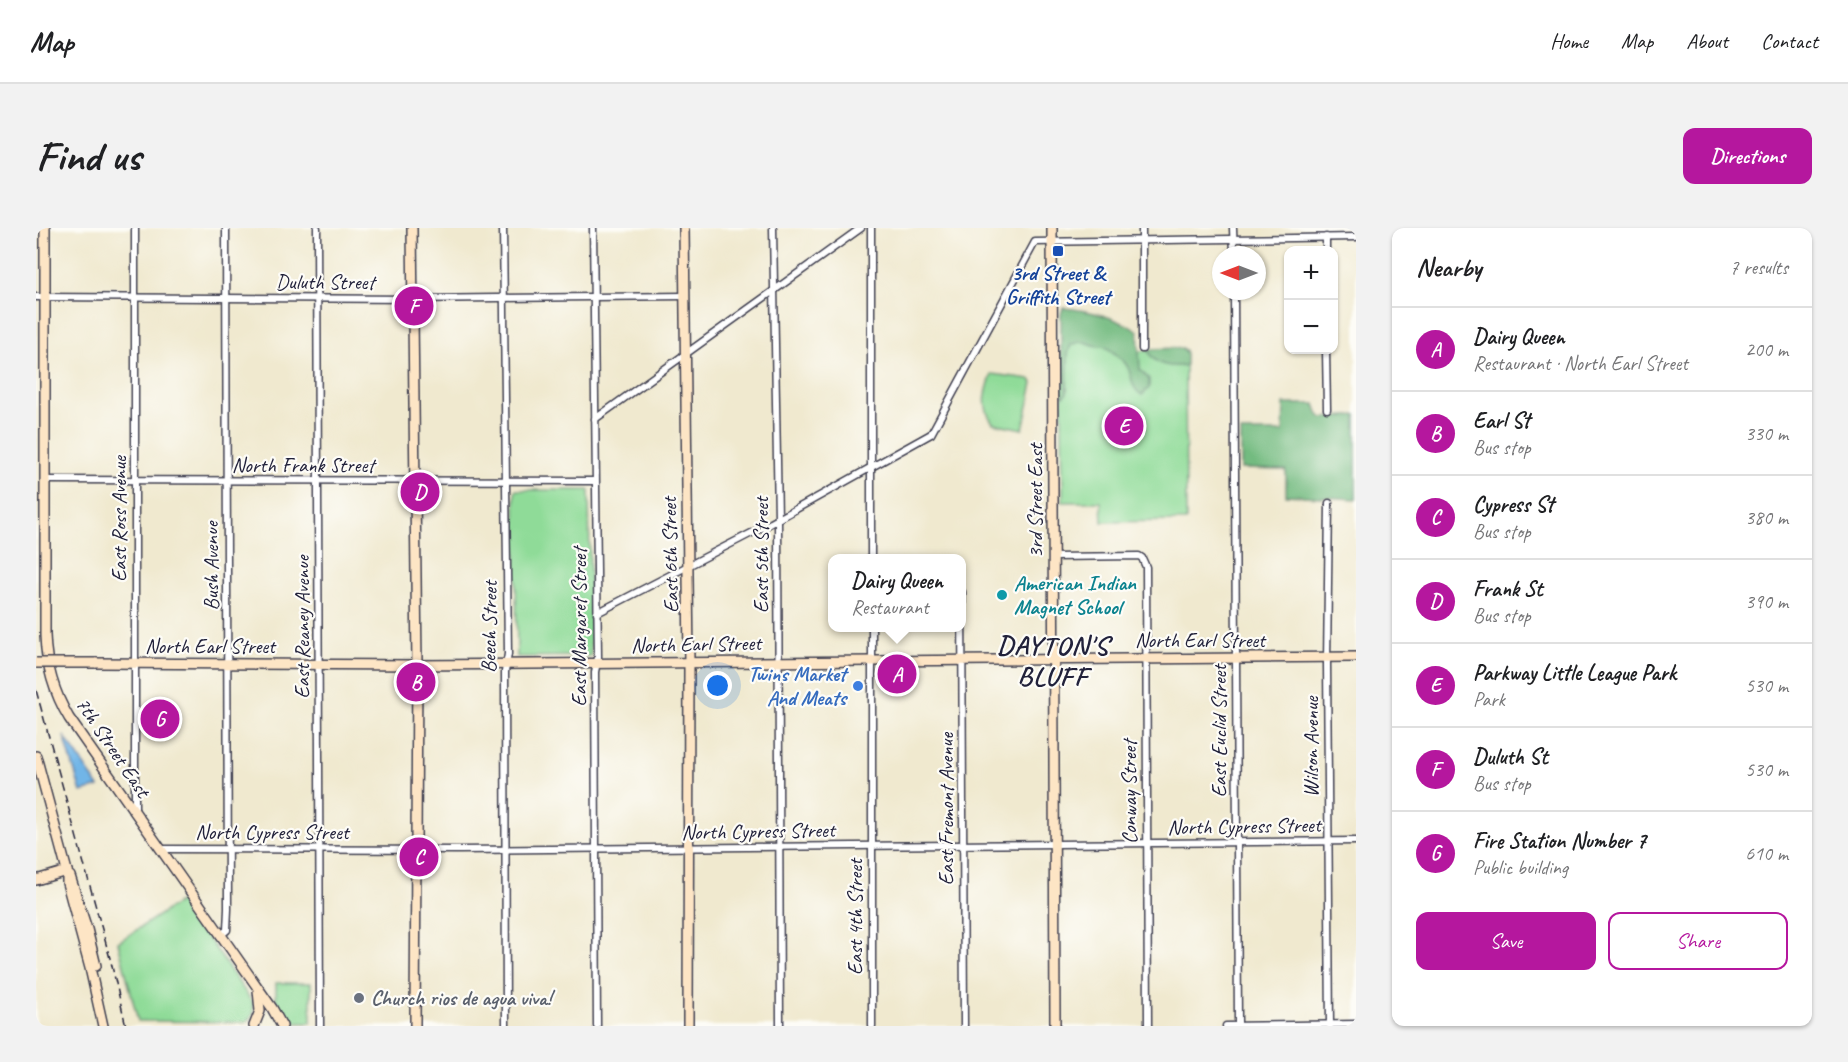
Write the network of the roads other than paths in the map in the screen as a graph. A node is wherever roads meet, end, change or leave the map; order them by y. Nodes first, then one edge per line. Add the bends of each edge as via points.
1 (45, 228) edge
2 (135, 228) edge
3 (226, 228) edge
4 (317, 228) edge
5 (412, 228) edge
6 (503, 228) edge
7 (593, 228) edge
8 (684, 228) edge
9 (773, 228) edge
10 (861, 228) edge
11 (871, 228) edge
12 (1052, 228) edge
13 (1142, 228) edge
14 (1233, 228) edge
15 (1326, 237) junction
16 (1356, 237) edge
17 (1142, 239) junction
18 (1233, 239) junction
19 (1052, 240) junction
20 (1233, 246) edge
21 (1326, 246) edge
22 (774, 290) junction
23 (685, 296) junction
24 (40, 297) edge
25 (594, 297) junction
26 (135, 298) junction
27 (226, 298) junction
28 (318, 298) junction
29 (504, 298) junction
30 (413, 299) junction
31 (1234, 300) edge
32 (1142, 349) dead end
33 (1326, 354) edge
34 (686, 355) junction
35 (1327, 409) dead end
36 (595, 419) junction
37 (872, 468) junction
38 (46, 480) junction
39 (135, 480) junction
40 (228, 481) junction
41 (595, 481) junction
42 (319, 482) junction
43 (415, 482) junction
44 (505, 482) junction
45 (1329, 503) dead end
46 (778, 519) junction
47 (872, 554) edge
48 (1053, 557) junction
49 (688, 567) junction
50 (597, 613) junction
51 (872, 632) edge
52 (962, 632) edge
53 (1356, 657) edge
54 (1235, 658) junction
55 (1327, 658) junction
56 (1054, 659) junction
57 (1145, 659) junction
58 (872, 661) junction
59 (962, 661) junction
60 (689, 662) junction
61 (777, 662) junction
62 (36, 663) edge
63 (136, 664) junction
64 (506, 664) junction
65 (596, 664) junction
66 (228, 665) junction
67 (319, 665) junction
68 (417, 665) junction
69 (36, 756) edge
70 (135, 810) junction
71 (1356, 841) edge
72 (1236, 842) junction
73 (1328, 842) junction
74 (1054, 844) junction
75 (1146, 844) junction
76 (962, 845) junction
77 (871, 846) junction
78 (779, 847) junction
79 (227, 848) junction
80 (596, 848) junction
81 (689, 848) junction
82 (161, 849) junction
83 (320, 849) junction
84 (505, 849) junction
85 (415, 850) junction
86 (67, 871) junction
87 (36, 880) edge
88 (220, 936) junction
89 (257, 987) junction
90 (1356, 1024) edge
91 (103, 1026) edge
92 (109, 1026) edge
93 (254, 1026) edge
94 (282, 1026) edge
95 (320, 1026) edge
96 (415, 1026) edge
97 (506, 1026) edge
98 (597, 1026) edge
99 (688, 1026) edge
100 (780, 1026) edge
101 (872, 1026) edge
102 (964, 1026) edge
103 (1055, 1026) edge
104 (1148, 1026) edge
105 (1226, 1026) edge
106 (1238, 1026) edge
107 (1330, 1026) edge

1 - 24 street, 7th Street East
2 - 26 street, East Ross Avenue
3 - 27 street, Bush Avenue
4 - 28 street, East Reaney Avenue
5 - 30 street
6 - 29 street, Beech Street
7 - 25 street, East Margaret Street
8 - 23 street, East 6th Street
9 - 22 street, East 5th Street
10 - 22 street
11 - 37 street
12 - 19 street, 3rd Street East
13 - 17 street
14 - 18 street
15 - 16 street
15 - 18 street
15 - 21 street
17 - 18 street
17 - 19 street
17 - 32 street
18 - 20 street
19 - 37 street via 1032,244 932,434
19 - 48 street, 3rd Street East
22 - 34 street
22 - 46 street, East 5th Street
23 - 25 street, Duluth Street
23 - 34 street, East 6th Street
24 - 26 street, Duluth Street
24 - 38 street, 7th Street East
25 - 29 street, Duluth Street
25 - 36 street, East Margaret Street
26 - 27 street, Duluth Street
26 - 39 street, East Ross Avenue
27 - 28 street, Duluth Street
27 - 40 street, Bush Avenue
28 - 30 street, Duluth Street
28 - 42 street, East Reaney Avenue
29 - 30 street, Duluth Street
29 - 44 street, Beech Street
30 - 43 street
31 - 54 street, East Euclid Street
33 - 35 street
34 - 36 street
34 - 49 street, East 6th Street
36 - 41 street, East Margaret Street
37 - 46 street
37 - 47 street
38 - 39 street, North Frank Street
38 - 70 street, 7th Street East via 45,635 51,672 60,703
39 - 40 street, North Frank Street
39 - 63 street, East Ross Avenue
40 - 42 street, North Frank Street
40 - 66 street, Bush Avenue
41 - 44 street, North Frank Street
41 - 50 street, East Margaret Street
42 - 43 street, North Frank Street
42 - 67 street, East Reaney Avenue
43 - 44 street, North Frank Street
43 - 68 street
44 - 64 street, Beech Street
45 - 55 street, Wilson Avenue
46 - 49 street
46 - 61 street, East 5th Street
48 - 56 street, 3rd Street East
48 - 57 street, Conway Street via 1142,558 1146,567
49 - 50 street
49 - 60 street, East 6th Street
50 - 65 street, East Margaret Street
51 - 58 street, East 4th Street
52 - 59 street, East Fremont Avenue
53 - 55 street, North Earl Street
54 - 55 street, North Earl Street
54 - 57 street, North Earl Street
54 - 72 street, East Euclid Street
55 - 73 street, Wilson Avenue
56 - 57 street, North Earl Street
56 - 59 street, North Earl Street
56 - 74 street, 3rd Street East
57 - 75 street, Conway Street
58 - 59 street, North Earl Street
58 - 61 street, North Earl Street
58 - 77 street, East 4th Street
59 - 76 street, East Fremont Avenue
60 - 61 street, North Earl Street
60 - 65 street, North Earl Street
60 - 81 street, East 6th Street
61 - 78 street, East 5th Street
62 - 63 street, North Earl Street, bridge
63 - 66 street, North Earl Street
63 - 70 street, East Ross Avenue
64 - 65 street, North Earl Street
64 - 68 street, North Earl Street
64 - 84 street, Beech Street
65 - 80 street, East Margaret Street
66 - 67 street, North Earl Street
66 - 79 street, Bush Avenue
67 - 68 street, North Earl Street
67 - 83 street, East Reaney Avenue
68 - 85 street
69 - 86 street
70 - 82 street, 7th Street East
71 - 73 street, North Cypress Street
72 - 73 street, North Cypress Street
72 - 75 street, North Cypress Street
72 - 106 street, East Euclid Street
73 - 107 street, Wilson Avenue
74 - 75 street, North Cypress Street
74 - 76 street, North Cypress Street
74 - 103 street, 3rd Street East
75 - 104 street, Conway Street
76 - 77 street, North Cypress Street
76 - 102 street, East Fremont Avenue
77 - 78 street, North Cypress Street
77 - 101 street, East 4th Street
78 - 81 street, North Cypress Street
78 - 100 street, East 5th Street
79 - 82 street, North Cypress Street
79 - 83 street, North Cypress Street
79 - 88 street, Bush Avenue via 227,930
80 - 81 street, North Cypress Street
80 - 84 street, North Cypress Street
80 - 98 street, East Margaret Street
81 - 99 street, East 6th Street
82 - 88 street, 7th Street East
83 - 85 street, North Cypress Street
83 - 95 street, East Reaney Avenue
84 - 85 street, North Cypress Street
84 - 97 street, Beech Street
85 - 96 street
86 - 87 street
86 - 91 street
86 - 92 street via 87,929
88 - 89 street, 7th Street East
89 - 93 street via 261,1011
89 - 94 street, 7th Street East
90 - 107 street
105 - 106 street
106 - 107 street

